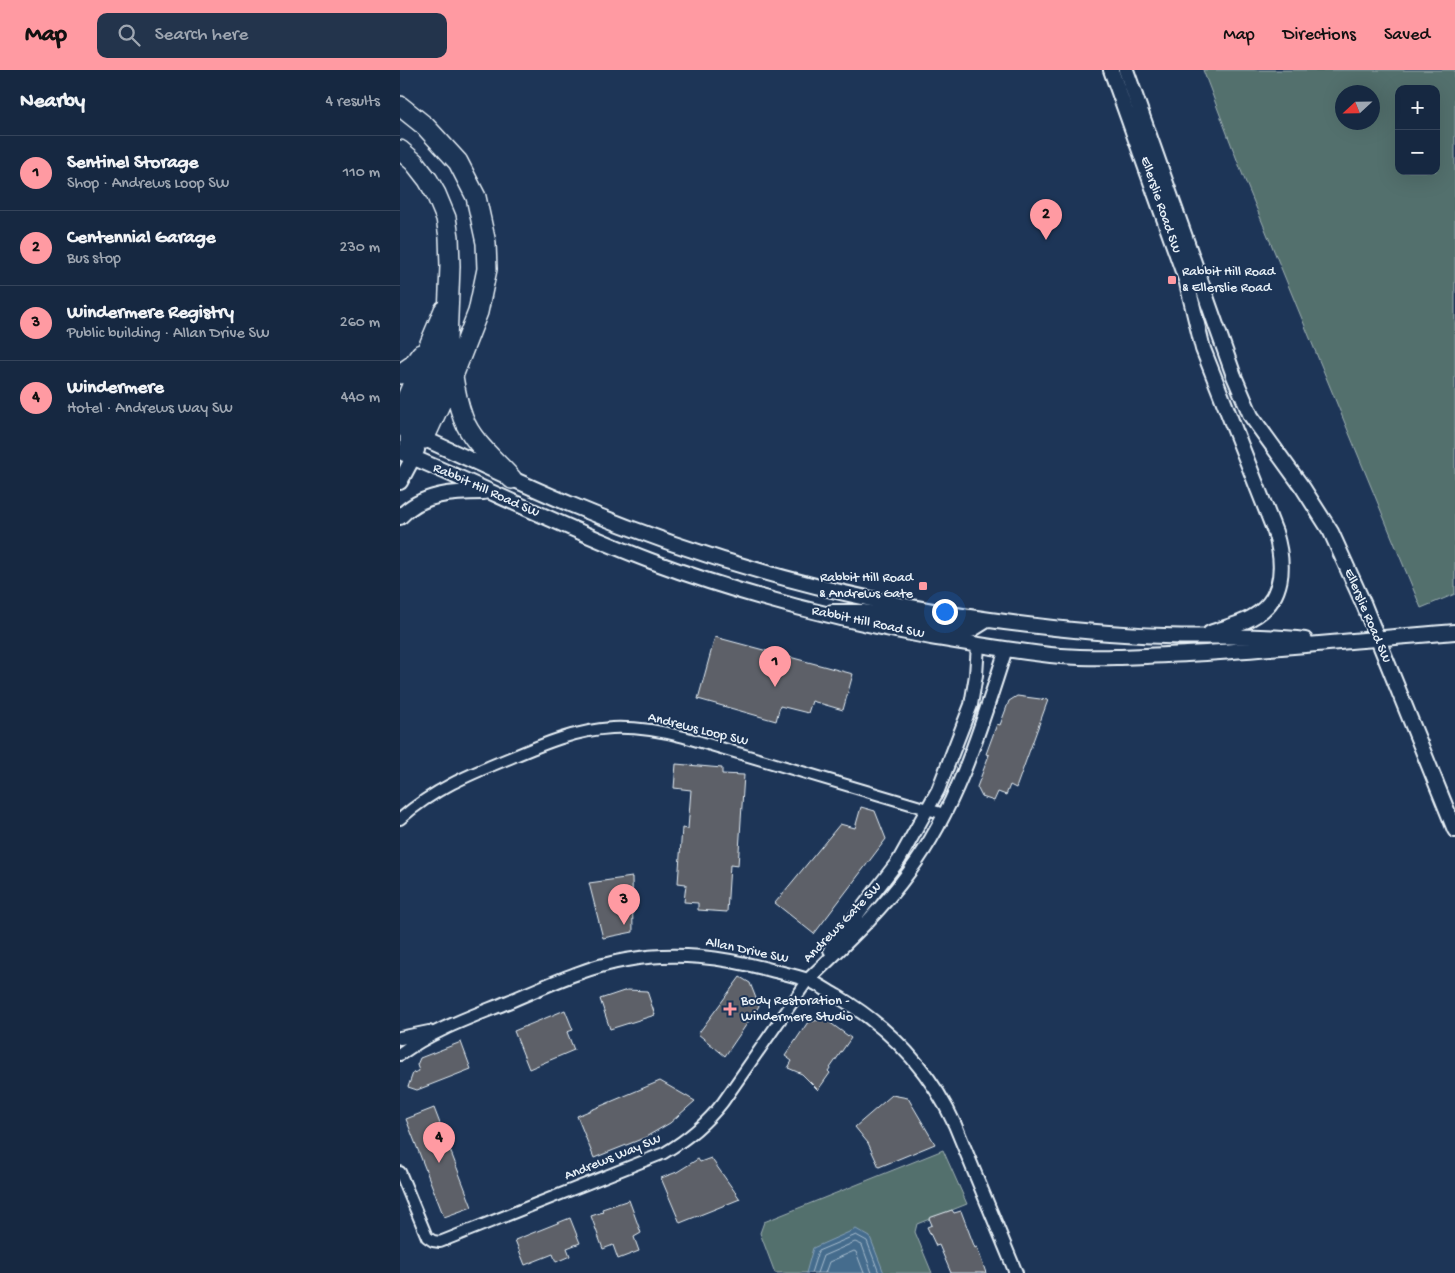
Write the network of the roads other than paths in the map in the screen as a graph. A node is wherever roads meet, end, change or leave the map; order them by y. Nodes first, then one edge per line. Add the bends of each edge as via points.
1 (1111, 70) edge
2 (1126, 70) edge
3 (400, 106) edge
4 (400, 150) edge
5 (1188, 283) junction
6 (448, 300) junction
7 (431, 341) junction
8 (400, 374) edge
9 (453, 376) junction
10 (400, 414) edge
11 (1252, 416) junction
12 (412, 433) edge
13 (406, 455) edge
14 (512, 479) junction
15 (400, 482) edge
16 (488, 492) junction
17 (400, 517) edge
18 (819, 613) junction
19 (987, 620) junction
20 (1455, 632) edge
21 (1198, 637) junction
22 (1377, 639) junction
23 (1334, 644) junction
24 (978, 645) junction
25 (1006, 649) junction
26 (928, 810) junction
27 (944, 814) junction
28 (400, 819) edge
29 (1455, 830) edge
30 (808, 980) junction
31 (441, 1030) junction
32 (400, 1038) edge
33 (400, 1054) edge
34 (400, 1172) edge
35 (1016, 1273) edge

1 - 5 main road, Ellerslie Road SW
2 - 11 main road, Ellerslie Road SW via 1230,367
3 - 9 highway via 425,126 458,162 476,197 486,243 487,269 483,292
4 - 6 highway via 428,180 446,218 450,266
5 - 11 main road, Ellerslie Road SW via 1226,385 1242,409
5 - 21 main road via 1203,349 1276,532 1281,552 1281,571 1274,598 1260,612 1241,623
6 - 7 highway
6 - 12 highway via 447,341
7 - 8 highway via 413,365
7 - 10 highway
9 - 12 highway
9 - 14 highway via 463,419 478,442
11 - 22 main road, Ellerslie Road SW via 1330,532
12 - 13 highway
12 - 14 main road, Rabbit Hill Road SW
13 - 15 main road
13 - 16 main road, Rabbit Hill Road SW
14 - 19 main road, Rabbit Hill Road SW via 613,521 736,564 890,603
16 - 17 main road via 460,492 425,499
16 - 18 main road, Rabbit Hill Road SW via 652,562
18 - 19 main road via 853,611 972,630
18 - 24 main road, Rabbit Hill Road SW
19 - 21 main road, Rabbit Hill Road SW via 1097,632
20 - 22 main road, Rabbit Hill Road SW
21 - 23 main road, Rabbit Hill Road SW via 1274,636
22 - 23 main road, Rabbit Hill Road SW
22 - 29 main road, Ellerslie Road SW
23 - 25 main road, Rabbit Hill Road SW via 1111,657 1062,656
24 - 25 main road, Rabbit Hill Road SW
24 - 26 street, Andrews Gate SW via 971,705
25 - 27 street, Andrews Gate SW via 978,734
26 - 27 street, Andrews Loop SW
26 - 28 street, Andrews Loop SW via 661,731 613,728 561,738 466,776 419,802
26 - 30 street, Andrews Gate SW via 899,860
27 - 30 street, Andrews Gate SW via 910,870 877,912
30 - 31 street, Allan Drive SW via 706,956 624,960 591,969
30 - 34 street, Andrews Way SW via 709,1120 664,1153 440,1242 433,1242 427,1237
30 - 35 street, Allan Drive SW via 869,1018 906,1051 929,1079 955,1125
31 - 32 street, Allan Drive SW
31 - 33 street, Allan Drive SW

